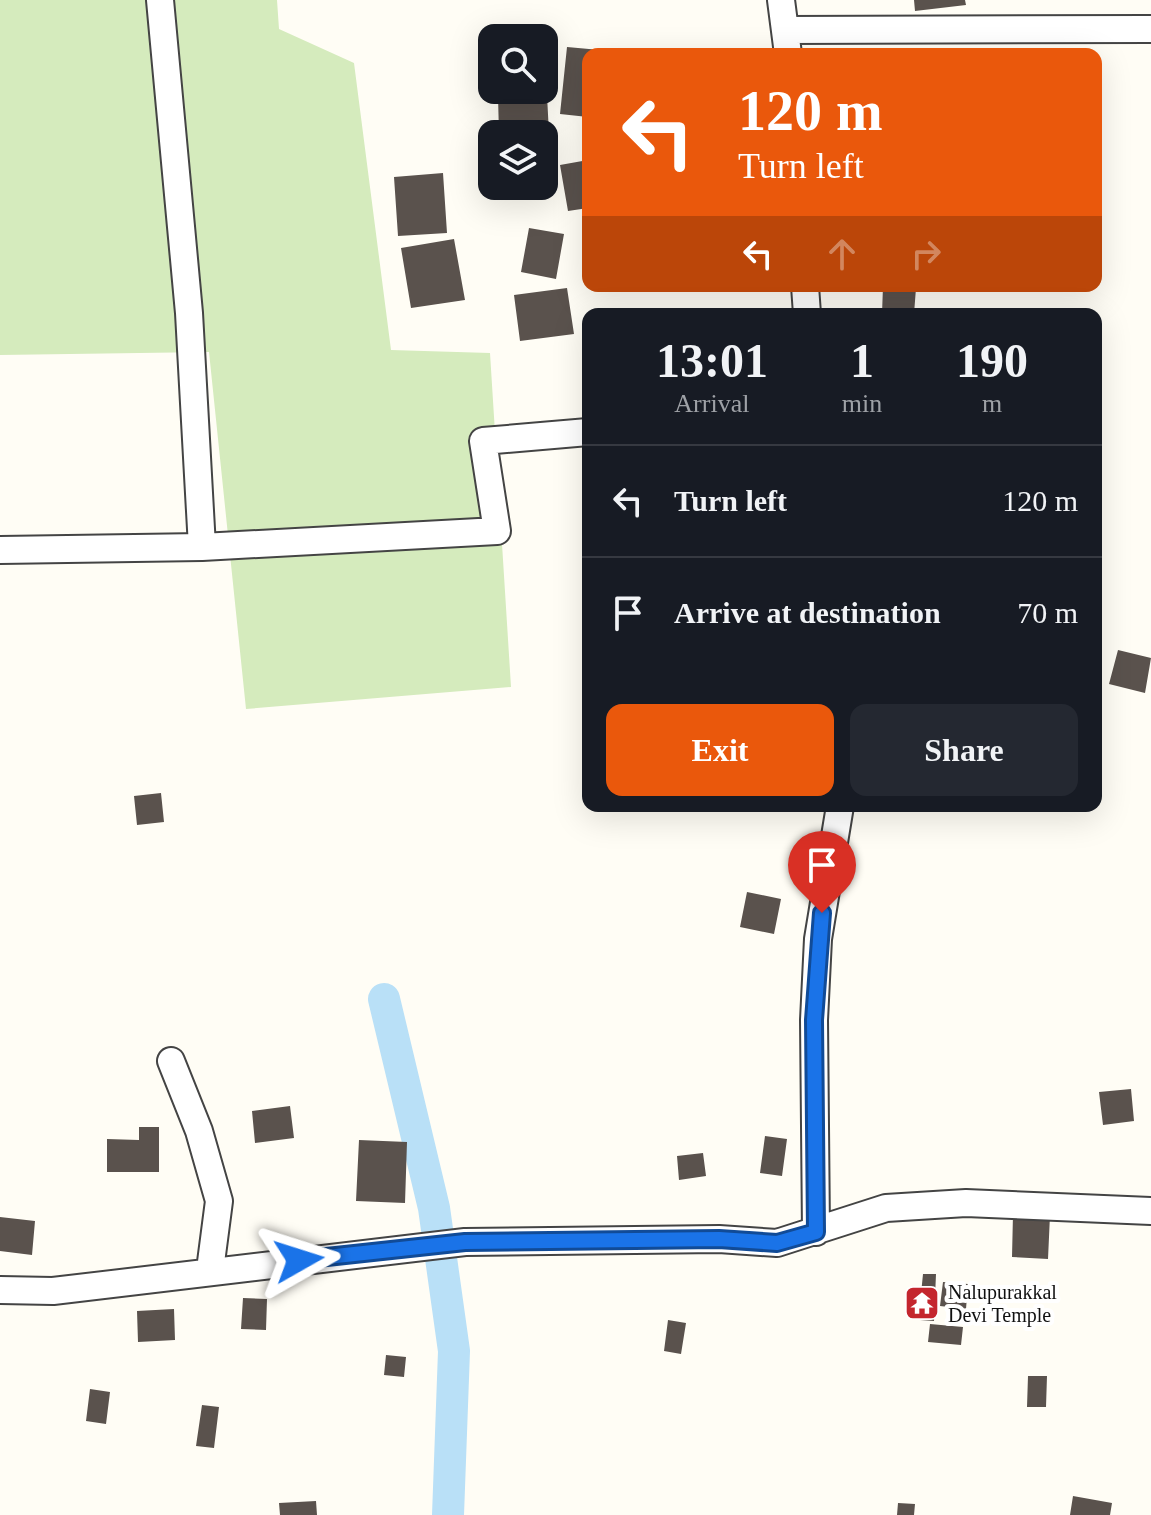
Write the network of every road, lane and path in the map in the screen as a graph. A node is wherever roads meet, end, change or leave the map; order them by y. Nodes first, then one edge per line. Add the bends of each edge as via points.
1 (160, 0) edge
2 (781, 0) edge
3 (1151, 29) edge
4 (787, 42) edge
5 (582, 433) edge
6 (202, 547) junction
7 (0, 550) edge
8 (839, 812) edge
9 (171, 1061) dead end
10 (1151, 1211) edge
11 (816, 1232) junction
12 (210, 1270) junction
13 (0, 1290) edge

1 - 6 street via 189,313
2 - 4 street
3 - 4 street
5 - 6 street via 483,441 497,531
6 - 7 street
8 - 11 street via 818,939
9 - 12 street via 219,1201
10 - 11 street via 966,1203 886,1208
11 - 12 street via 777,1243 465,1242
12 - 13 street via 53,1291

